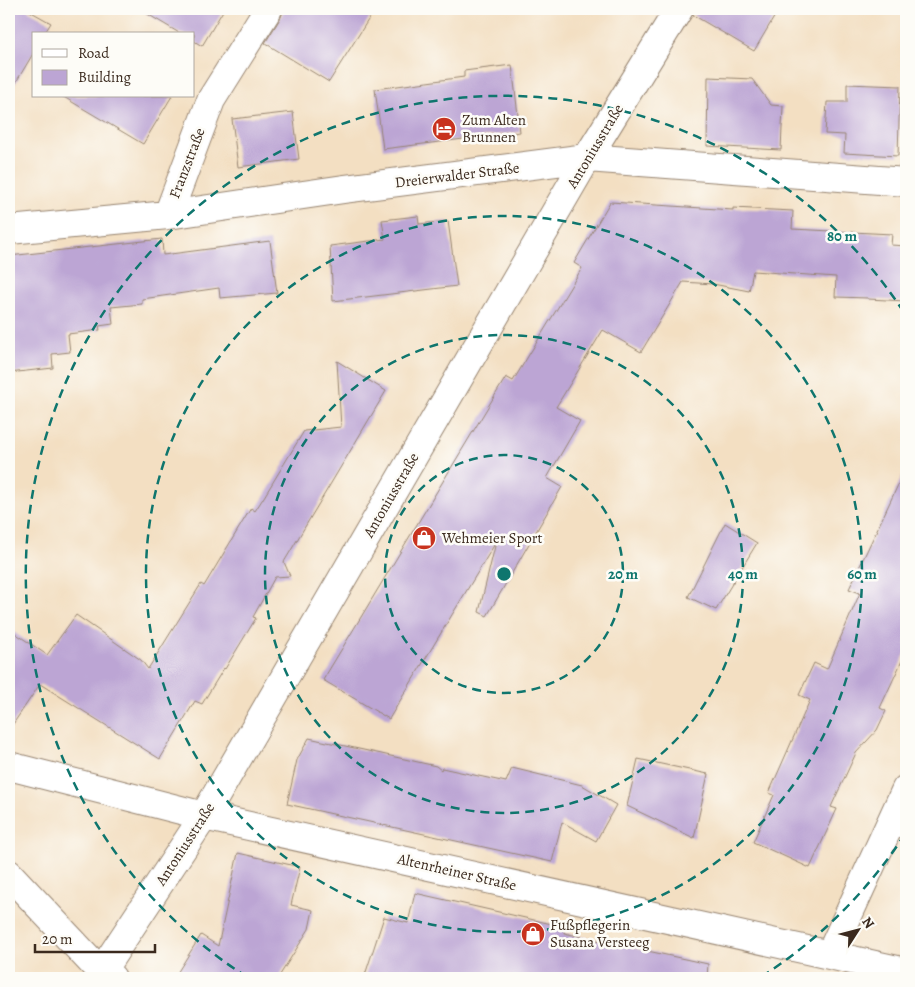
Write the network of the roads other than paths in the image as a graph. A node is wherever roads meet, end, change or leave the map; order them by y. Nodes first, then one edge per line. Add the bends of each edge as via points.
1 (268, 9) edge
2 (679, 9) edge
3 (587, 158) junction
4 (906, 182) edge
5 (168, 215) junction
6 (9, 230) edge
7 (9, 766) edge
8 (906, 789) edge
9 (204, 816) junction
10 (9, 874) edge
11 (830, 955) junction
12 (906, 972) edge
13 (104, 976) edge

1 - 5 street, Franzstraße via 211,100
2 - 3 street, Antoniusstraße
3 - 4 street, Dreierwalder Straße
3 - 5 street, Dreierwalder Straße
3 - 9 street, Antoniusstraße
5 - 6 street, Dreierwalder Straße
7 - 9 street, Altenrheiner Straße
8 - 11 street
9 - 11 street, Altenrheiner Straße
9 - 13 street, Antoniusstraße
10 - 13 street
11 - 12 street, Altenrheiner Straße

